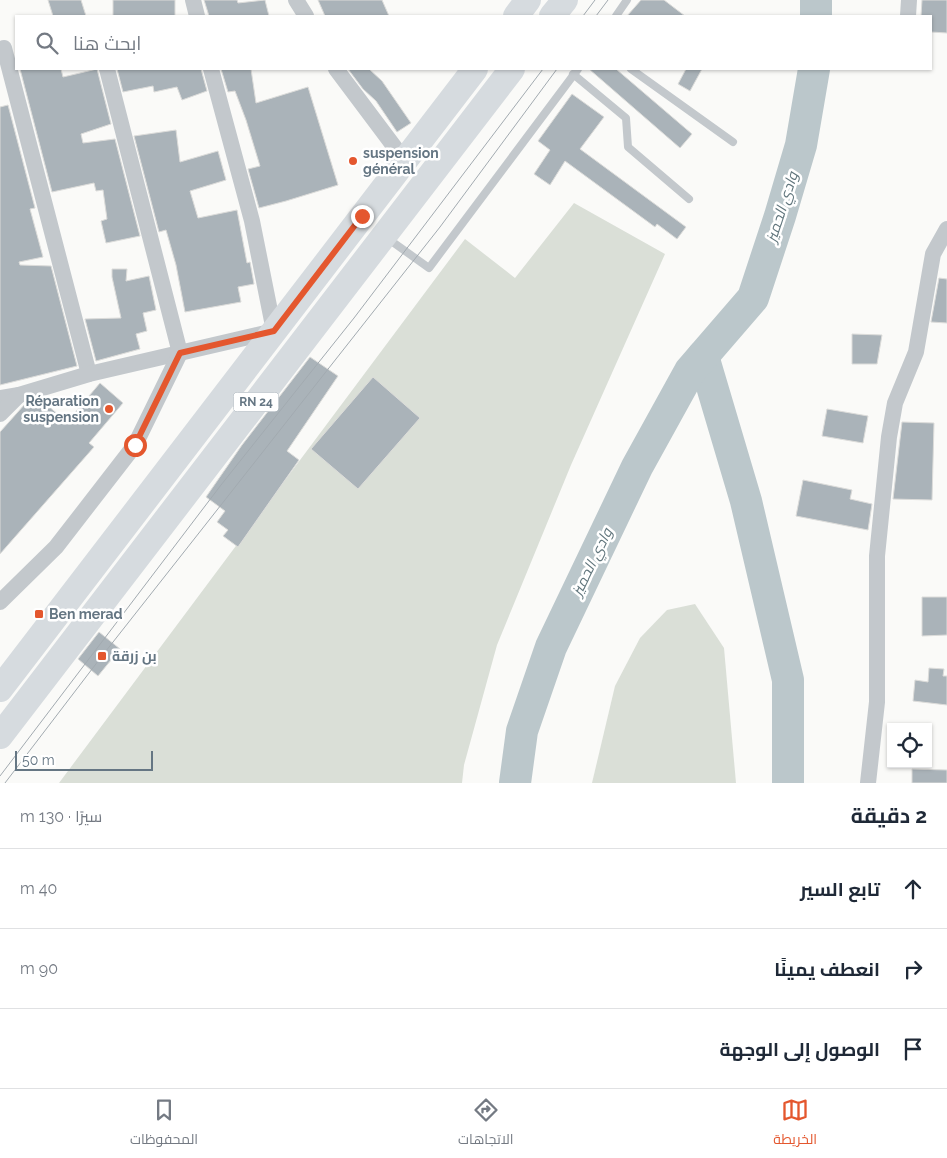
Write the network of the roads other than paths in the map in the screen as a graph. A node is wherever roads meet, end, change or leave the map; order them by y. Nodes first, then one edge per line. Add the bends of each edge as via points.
1 (193, 0) edge
2 (296, 0) edge
3 (528, 0) edge
4 (565, 0) edge
5 (627, 0) edge
6 (910, 0) edge
7 (197, 15) edge
8 (305, 15) edge
9 (517, 15) edge
10 (553, 15) edge
11 (617, 15) edge
12 (908, 15) edge
13 (7, 48) edge
14 (107, 70) edge
15 (211, 70) edge
16 (337, 70) edge
17 (474, 70) edge
18 (511, 70) edge
19 (632, 70) edge
20 (576, 71) edge
21 (733, 142) dead end
22 (405, 161) junction
23 (689, 199) dead end
24 (947, 229) edge
25 (384, 235) junction
26 (274, 331) junction
27 (180, 353) junction
28 (89, 374) junction
29 (19, 395) junction
30 (0, 398) edge
31 (0, 414) edge
32 (0, 602) edge
33 (0, 689) edge
34 (0, 736) edge
35 (868, 783) edge

1 - 7 street
2 - 8 street
3 - 9 main road
4 - 10 main road
5 - 11 lane
6 - 12 street
13 - 28 street
14 - 27 street
15 - 26 street via 252,221
16 - 22 street
17 - 22 main road, RN 24
18 - 25 main road, RN 24
19 - 21 lane
20 - 23 lane via 626,118 628,147
20 - 25 lane via 429,268
22 - 26 main road, RN 24
24 - 35 street via 933,254 916,352 895,403 889,437 877,556 877,702
25 - 34 main road, RN 24
26 - 27 street
26 - 33 main road, RN 24
27 - 28 street
27 - 32 street via 135,445 56,547
28 - 29 street
29 - 30 street
29 - 31 street

